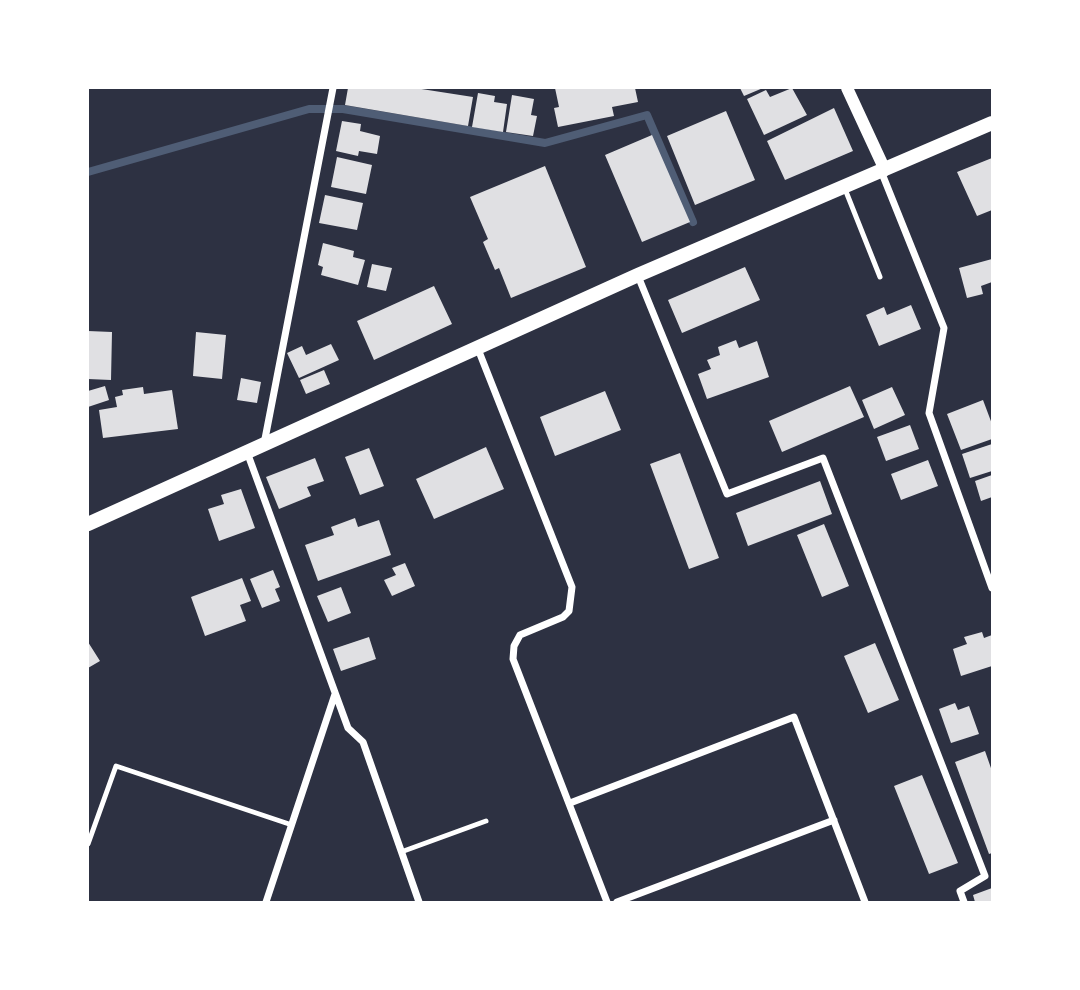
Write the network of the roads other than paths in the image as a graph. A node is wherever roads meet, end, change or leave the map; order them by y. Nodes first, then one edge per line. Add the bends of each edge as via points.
1 (333, 88) edge
2 (847, 88) edge
3 (992, 123) edge
4 (883, 170) junction
5 (844, 187) junction
6 (638, 275) junction
7 (880, 277) dead end
8 (478, 349) junction
9 (264, 445) junction
10 (247, 452) junction
11 (88, 524) edge
12 (992, 588) edge
13 (335, 693) junction
14 (570, 803) junction
15 (834, 820) junction
16 (486, 821) dead end
17 (292, 825) junction
18 (88, 844) edge
19 (401, 852) junction
20 (266, 902) edge
21 (419, 902) edge
22 (607, 902) edge
23 (617, 902) edge
24 (865, 902) edge
25 (964, 902) edge

1 - 9 street
2 - 4 street
3 - 4 main road
4 - 5 main road
4 - 12 street via 944,328 929,413
5 - 6 main road
5 - 7 lane
6 - 8 main road
6 - 25 street via 727,494 823,458 985,876 960,891
8 - 9 main road
8 - 14 street via 572,587 569,611 520,635 513,659
9 - 10 main road
10 - 11 main road
10 - 13 street
13 - 17 street
13 - 19 street via 348,728 363,742
14 - 15 street via 794,718
14 - 22 street
15 - 23 street
15 - 24 street
16 - 19 lane
17 - 18 lane via 116,765
17 - 20 street
19 - 21 street

